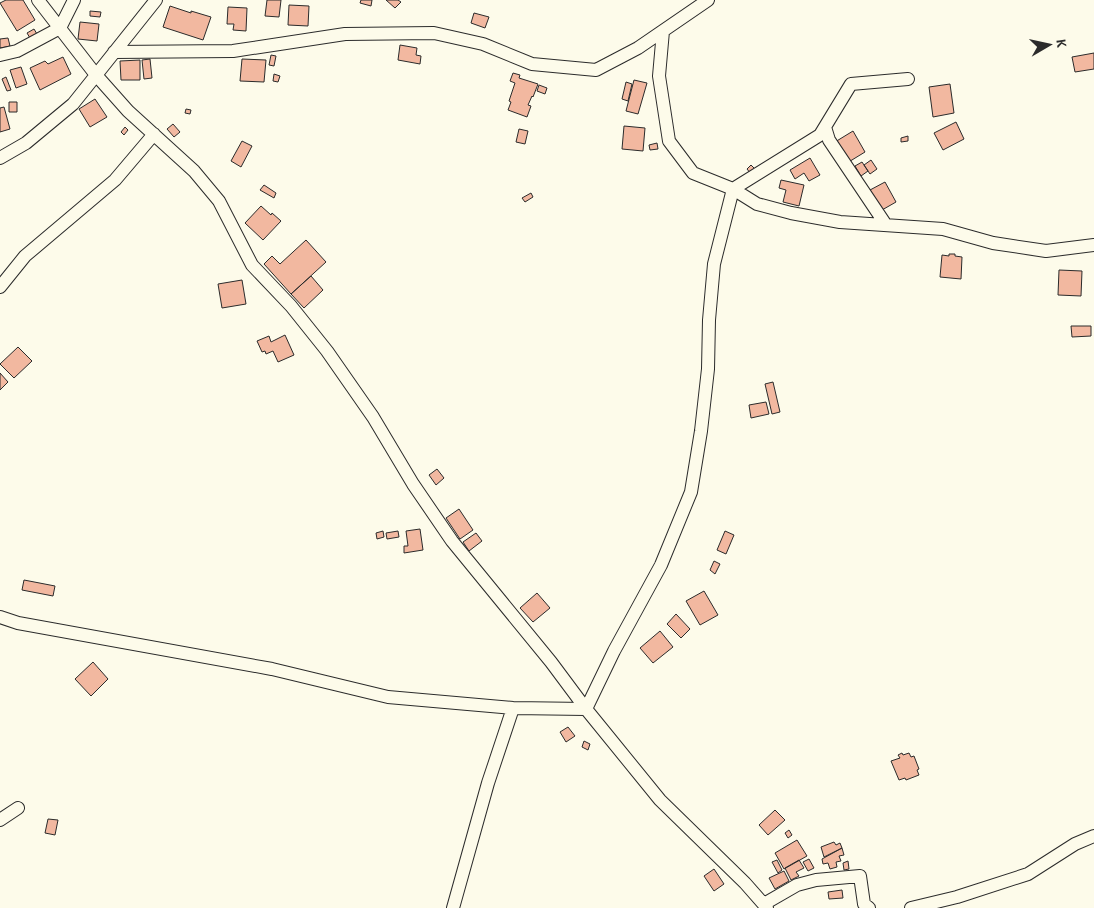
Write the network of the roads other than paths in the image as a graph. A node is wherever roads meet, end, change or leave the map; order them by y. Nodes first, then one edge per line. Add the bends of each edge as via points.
1 (38, 0) edge
2 (74, 0) edge
3 (156, 0) edge
4 (708, 0) edge
5 (60, 28) junction
6 (663, 30) junction
7 (114, 52) junction
8 (0, 55) edge
9 (96, 75) junction
10 (908, 79) dead end
11 (825, 127) junction
12 (154, 134) junction
13 (0, 158) edge
14 (733, 189) junction
15 (886, 225) junction
16 (1094, 245) edge
17 (0, 287) edge
18 (0, 617) edge
19 (513, 708) junction
20 (586, 709) junction
21 (18, 808) dead end
22 (0, 820) edge
23 (1094, 836) edge
24 (763, 907) edge
25 (453, 908) edge
26 (869, 908) edge
27 (910, 908) edge

1 - 5 street
2 - 5 street
3 - 7 street
4 - 6 street
5 - 8 street via 17,51
5 - 9 street
6 - 7 street via 638,48 596,70 532,64 483,44 434,32 345,34 233,51
6 - 14 street via 659,76 670,140 692,173
7 - 9 street
9 - 12 street
9 - 13 street via 73,104 26,143
10 - 11 street via 851,84
11 - 14 street via 820,135
11 - 15 street via 829,140
12 - 17 street via 116,180 25,256
12 - 20 street via 194,171 219,201 252,265 327,351 452,541
14 - 15 street via 757,204 791,213 840,222
14 - 20 street via 714,264 707,378 691,492 662,565
15 - 16 street via 943,229 993,243 1046,251
18 - 19 street via 18,623 272,669 388,697
19 - 20 street
19 - 25 street
20 - 24 street via 660,800 745,883
21 - 22 street
23 - 27 street via 1075,844 1028,874
24 - 26 street via 798,885 860,876 864,904

